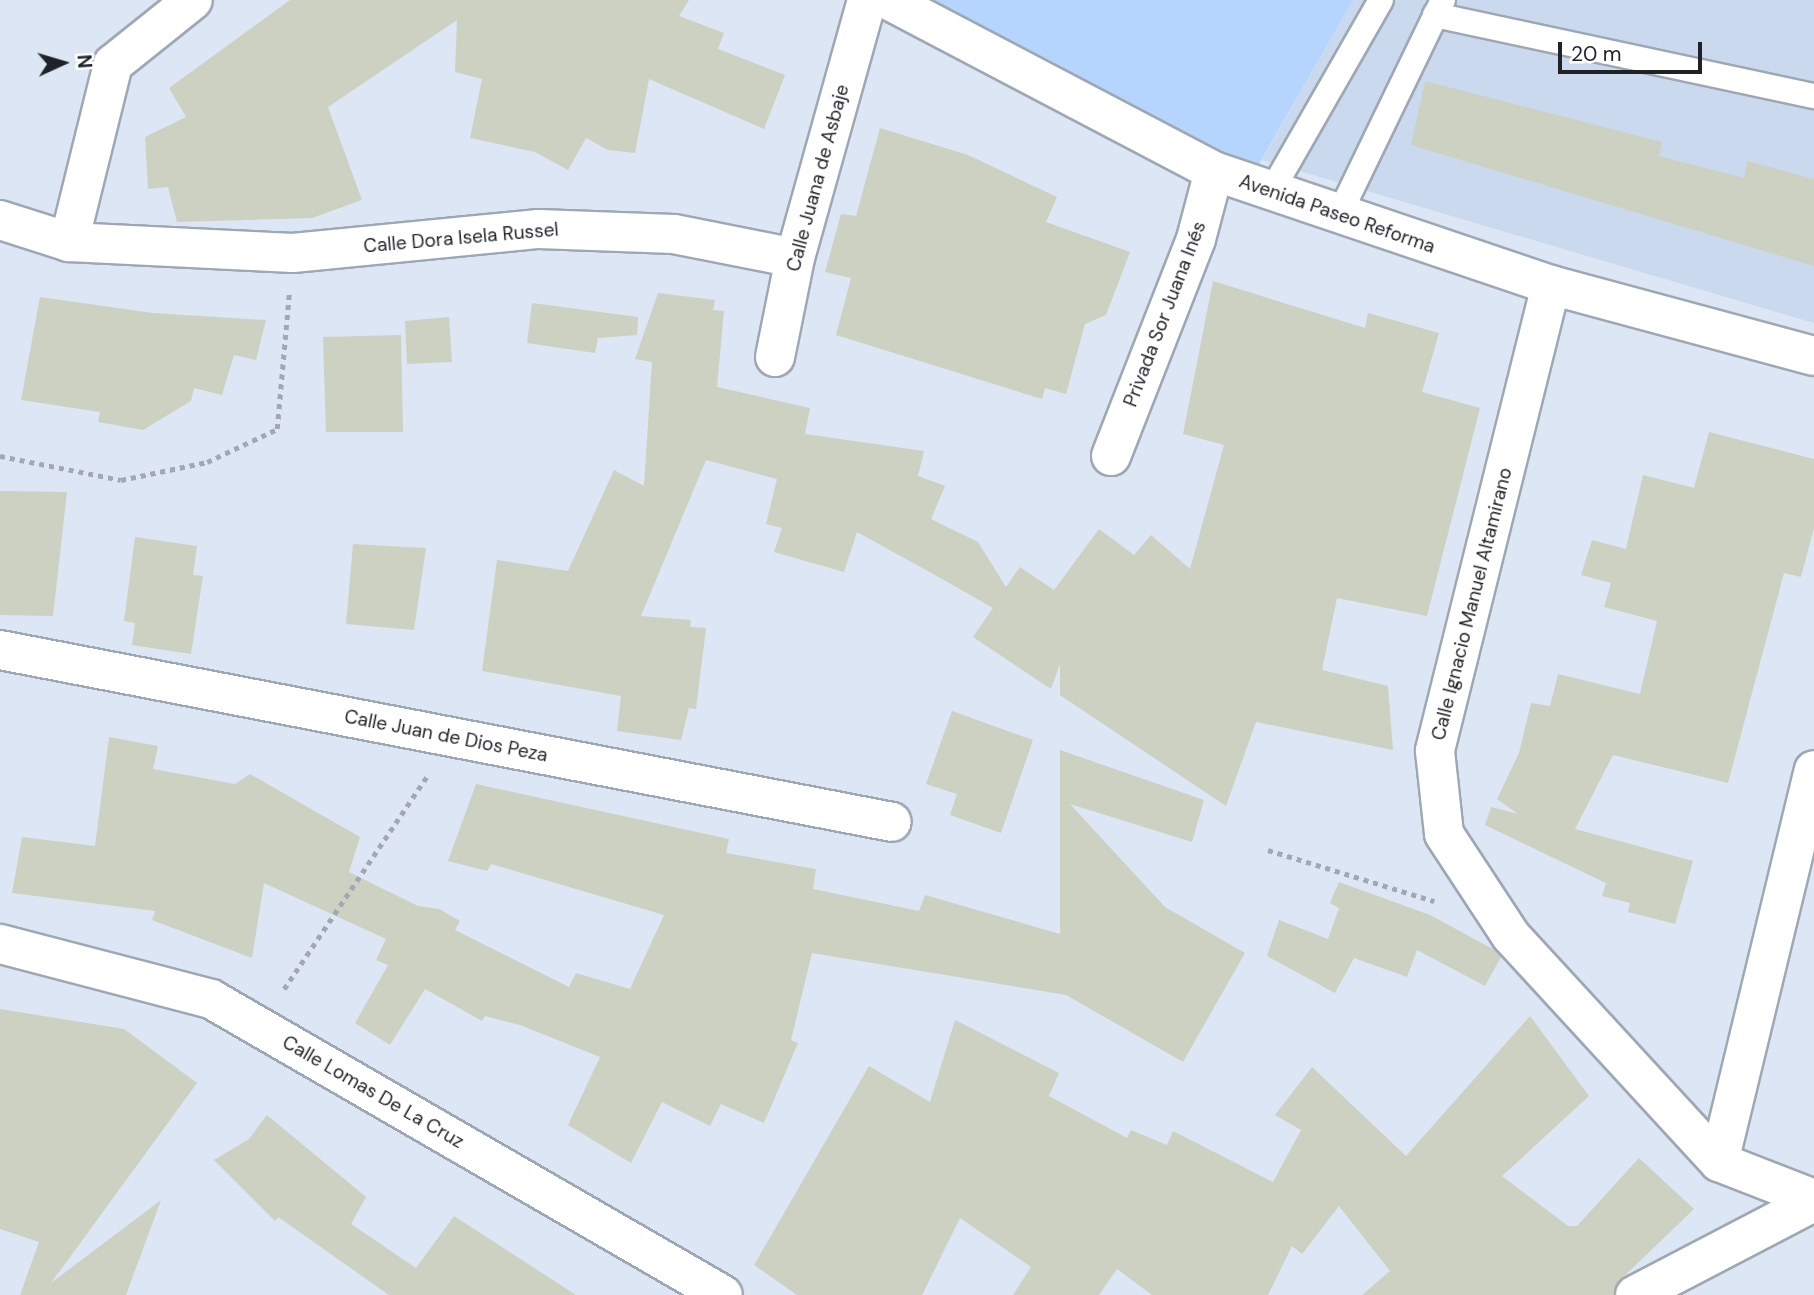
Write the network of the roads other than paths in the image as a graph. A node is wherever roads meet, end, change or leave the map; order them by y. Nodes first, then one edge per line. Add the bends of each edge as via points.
1 (193, 0) edge
2 (867, 0) edge
3 (888, 0) edge
4 (1381, 0) edge
5 (1439, 8) edge
6 (1814, 96) edge
7 (1214, 171) junction
8 (1270, 192) junction
9 (1338, 217) junction
10 (0, 220) edge
11 (69, 242) junction
12 (795, 258) junction
13 (1551, 285) junction
14 (1814, 356) edge
15 (775, 357) dead end
16 (1111, 456) dead end
17 (0, 650) edge
18 (1814, 770) edge
19 (892, 822) dead end
20 (0, 944) edge
21 (1718, 1162) junction
22 (1814, 1200) edge
23 (723, 1295) edge
24 (1635, 1295) edge

1 - 11 street via 113,64
2 - 12 street, Calle Juana de Asbaje
3 - 7 street, Avenida Paseo Reforma
4 - 8 lane
5 - 6 lane
5 - 9 lane
7 - 8 street, Avenida Paseo Reforma
7 - 16 street, Privada Sor Juana Inés via 1196,239
8 - 9 street, Avenida Paseo Reforma
9 - 13 street, Avenida Paseo Reforma
10 - 11 street, Calle Dora Isela Russel
11 - 12 street, Calle Dora Isela Russel via 293,253 539,229 674,234
12 - 15 street, Calle Juana de Asbaje
13 - 14 street, Avenida Paseo Reforma
13 - 21 street, Calle Ignacio Manuel Altamirano via 1435,751 1444,834 1511,936
17 - 19 street, Calle Juan de Dios Peza
18 - 21 street
20 - 23 street, Calle Lomas De La Cruz via 211,999
21 - 22 street, Calle Ignacio Manuel Altamirano
22 - 24 street, Calle Ignacio Manuel Altamirano

